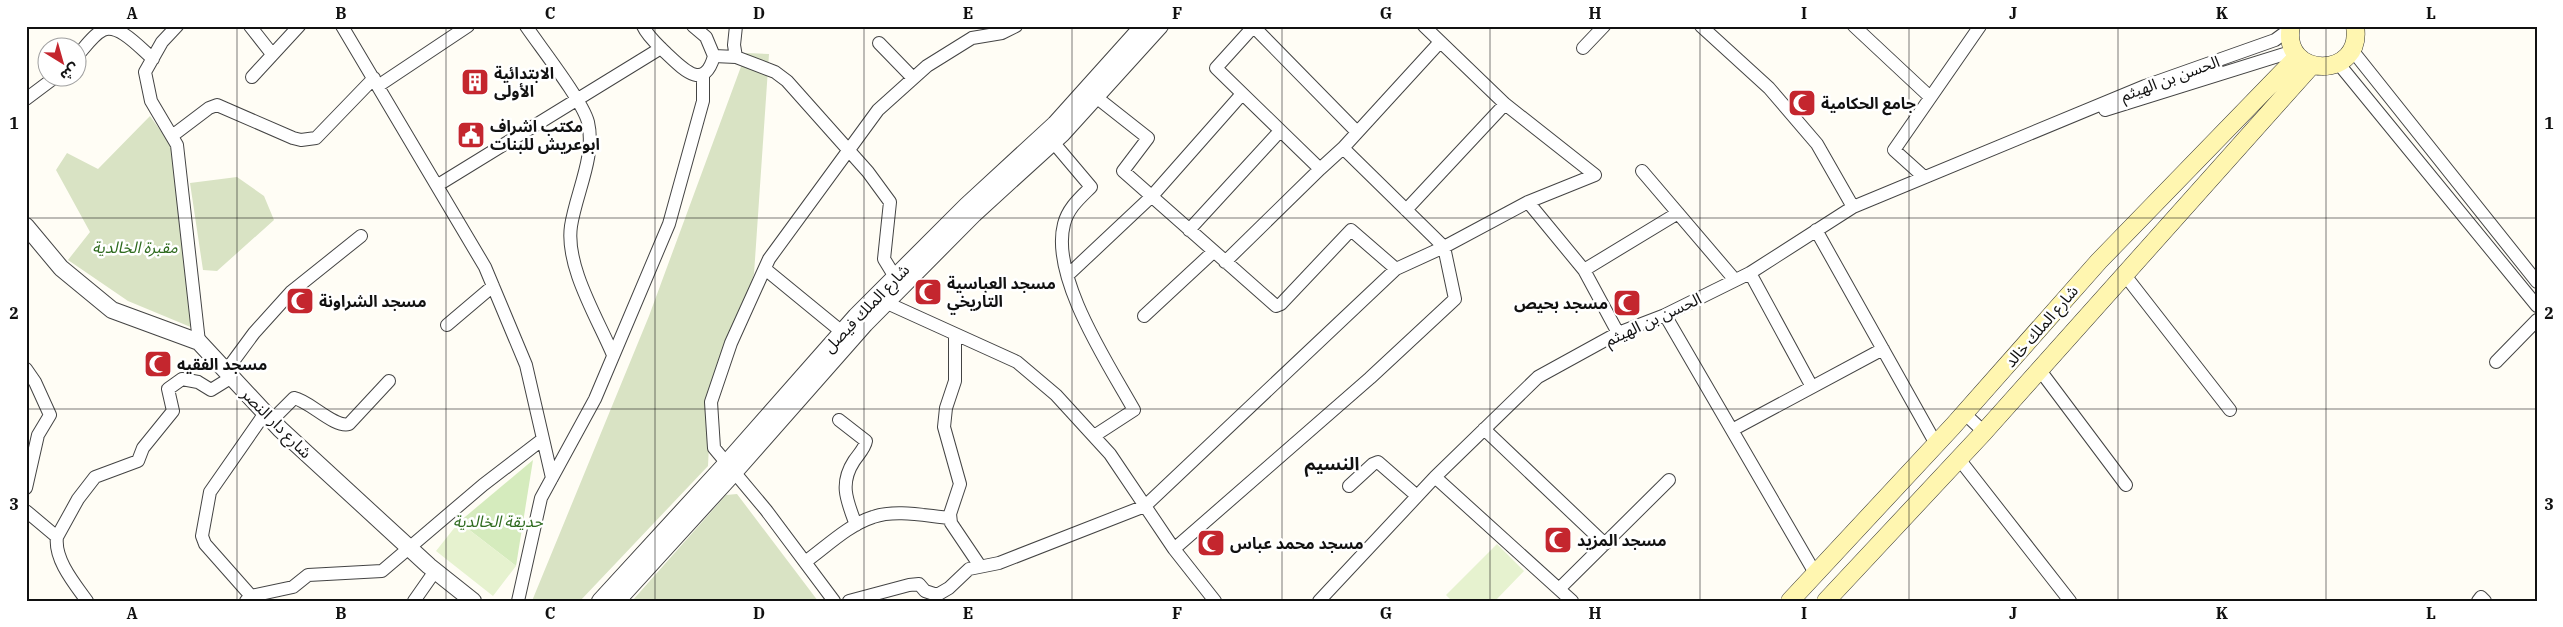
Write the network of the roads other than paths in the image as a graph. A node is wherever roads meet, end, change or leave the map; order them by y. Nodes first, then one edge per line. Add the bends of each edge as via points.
1 (177, 26) edge
2 (250, 26) edge
3 (299, 26) edge
4 (342, 26) edge
5 (468, 26) edge
6 (526, 26) edge
7 (643, 26) edge
8 (693, 26) edge
9 (736, 26) edge
10 (1016, 26) edge
11 (1143, 26) edge
12 (1160, 26) edge
13 (1254, 26) edge
14 (1424, 26) edge
15 (1604, 26) edge
16 (1701, 26) edge
17 (1854, 26) edge
18 (1979, 26) edge
19 (2290, 28) edge
20 (2361, 28) edge
21 (975, 32) edge
22 (1440, 42) junction
23 (879, 43) dead end
24 (88, 44) edge
25 (661, 48) junction
26 (1584, 48) dead end
27 (2352, 50) junction
28 (272, 54) junction
29 (714, 56) junction
30 (736, 57) junction
31 (153, 58) junction
32 (2302, 58) junction
33 (2338, 63) junction
34 (703, 75) junction
35 (252, 77) dead end
36 (914, 78) junction
37 (376, 82) junction
38 (40, 88) edge
39 (1242, 94) junction
40 (1930, 96) junction
41 (1096, 97) junction
42 (26, 98) edge
43 (576, 101) junction
44 (1506, 104) junction
45 (2049, 124) junction
46 (1280, 131) junction
47 (1357, 132) junction
48 (172, 136) junction
49 (1053, 142) junction
50 (1343, 148) junction
51 (846, 150) junction
52 (1320, 169) junction
53 (1642, 171) dead end
54 (1924, 177) junction
55 (438, 185) junction
56 (1152, 196) junction
57 (1528, 202) junction
58 (1853, 207) junction
59 (1406, 210) junction
60 (1678, 213) junction
61 (26, 226) edge
62 (1189, 230) junction
63 (1816, 230) junction
64 (361, 236) dead end
65 (1444, 247) junction
66 (1213, 252) junction
67 (1225, 262) junction
68 (765, 269) junction
69 (1396, 269) junction
70 (1584, 270) junction
71 (1750, 273) junction
72 (2124, 274) junction
73 (1068, 275) junction
74 (895, 277) junction
75 (1735, 280) junction
76 (2537, 282) edge
77 (493, 286) junction
78 (887, 302) junction
79 (2537, 306) edge
80 (1664, 315) junction
81 (1144, 316) dead end
82 (2536, 324) edge
83 (447, 325) dead end
84 (842, 332) junction
85 (1618, 333) junction
86 (955, 334) junction
87 (199, 342) junction
88 (1882, 349) junction
89 (613, 355) junction
90 (2496, 362) dead end
91 (26, 369) edge
92 (2039, 369) junction
93 (229, 374) junction
94 (389, 381) dead end
95 (1812, 387) junction
96 (2230, 410) dead end
97 (1964, 413) junction
98 (268, 417) junction
99 (839, 420) dead end
100 (1484, 429) junction
101 (1732, 430) junction
102 (1984, 432) junction
103 (1094, 436) junction
104 (543, 438) junction
105 (1936, 444) junction
106 (1958, 459) junction
107 (731, 468) junction
108 (1435, 477) junction
109 (552, 478) junction
110 (1669, 480) dead end
111 (2126, 485) dead end
112 (1349, 486) dead end
113 (26, 488) edge
114 (1417, 496) junction
115 (1145, 506) junction
116 (26, 511) edge
117 (950, 518) junction
118 (856, 525) junction
119 (57, 536) junction
120 (1605, 544) junction
121 (408, 547) junction
122 (1174, 549) junction
123 (805, 562) junction
124 (980, 566) junction
125 (435, 571) junction
126 (1815, 573) junction
127 (1559, 589) junction
128 (248, 598) edge
129 (939, 598) edge
130 (87, 601) edge
131 (414, 601) edge
132 (473, 601) edge
133 (518, 601) edge
134 (600, 601) edge
135 (617, 601) edge
136 (834, 601) edge
137 (849, 601) edge
138 (1215, 601) edge
139 (1318, 601) edge
140 (1572, 601) edge
141 (1790, 601) edge
142 (1826, 601) edge
143 (2070, 601) edge
144 (2478, 601) edge
145 (2485, 601) edge

1 - 31 street
2 - 28 street
3 - 28 street
4 - 37 street
5 - 37 street
6 - 43 street
7 - 25 street
8 - 29 street via 706,38
9 - 30 street
10 - 21 street via 1002,33
11 - 74 street, شارع الملك فيصل via 1054,124
12 - 41 street
13 - 39 street via 1216,68
13 - 47 street
14 - 22 street
15 - 26 street
16 - 58 street via 1769,88 1817,144
17 - 40 street
18 - 40 street
19 - 32 main road via 2290,39
19 - 45 street, الحسن بن الهيثم via 2275,40
20 - 27 main road
21 - 36 street
22 - 44 street
22 - 47 street
23 - 36 street
24 - 31 street via 101,30 110,28
25 - 34 street via 684,70 694,76
25 - 43 street
27 - 33 main road
27 - 76 street
28 - 35 street
29 - 30 street
29 - 34 street via 711,67
30 - 51 street via 775,72 787,81
31 - 48 street via 145,72 151,101
32 - 33 main road via 2325,67
32 - 45 street, الحسن بن الهيثم
32 - 72 main road, شارع الملك خالد
32 - 97 main road, شارع الملك خالد via 2099,261
33 - 79 street
34 - 89 street via 703,101 669,224
36 - 51 street via 878,110
37 - 48 street via 316,138 293,138 217,105
37 - 55 street
38 - 42 street
39 - 46 street
39 - 56 street
40 - 54 street via 1894,150
41 - 49 street
41 - 56 street via 1148,138 1123,171
43 - 55 street
43 - 89 street via 587,120 591,140 571,227 570,245
44 - 57 street via 1595,175
44 - 59 street
45 - 54 street, الحسن بن الهيثم
46 - 52 street
46 - 62 street
47 - 50 street
48 - 87 street via 177,146
49 - 73 street via 1091,188 1078,200 1064,223 1061,241
49 - 78 street via 974,214
50 - 52 street
50 - 59 street
51 - 68 street
51 - 74 street via 868,172 890,202 884,259
52 - 67 street
53 - 60 street
54 - 58 street, الحسن بن الهيثم
55 - 77 street
56 - 62 street
56 - 73 street
57 - 65 street
57 - 70 street
58 - 63 street, الحسن بن الهيثم
59 - 65 street
60 - 70 street
60 - 75 street
61 - 87 street, شارع دار النصر via 61,268 112,310
62 - 66 street
63 - 71 street, الحسن بن الهيثم
63 - 88 street
64 - 93 street via 291,292 254,333
65 - 69 street
65 - 122 street via 1454,299 1370,378
66 - 67 street
66 - 81 street
67 - 69 street via 1276,306 1351,230
68 - 84 street
68 - 107 street via 730,343 711,402 714,448
69 - 115 street
70 - 85 street
71 - 75 street, الحسن بن الهيثم
71 - 95 street
72 - 92 main road, شارع الملك خالد
72 - 96 street
73 - 103 street via 1086,324 1134,410
74 - 84 street, شارع الملك فيصل
75 - 80 street, الحسن بن الهيثم
77 - 83 street
77 - 104 street via 526,365
78 - 86 street
78 - 107 street
80 - 85 street, الحسن بن الهيثم
80 - 101 street
82 - 90 street
84 - 107 street, شارع الملك فيصل
85 - 100 street, الحسن بن الهيثم via 1538,377
86 - 103 street via 1017,362 1056,395
86 - 117 street via 955,381 944,427 960,484
87 - 93 street, شارع دار النصر
88 - 95 street
88 - 105 street
89 - 109 street via 595,398
91 - 113 street via 50,415 38,434
92 - 102 main road, شارع الملك خالد
92 - 111 street
93 - 98 street, شارع دار النصر
93 - 119 street via 211,390 198,382 182,379 168,389 173,411 143,448 138,461 95,477
94 - 98 street via 349,424 340,424 294,398
95 - 101 street
97 - 102 street
97 - 105 main road, شارع الملك خالد
98 - 121 street, شارع دار النصر
98 - 128 street via 210,492 202,536
99 - 118 street via 866,441 844,482 847,503
100 - 108 street, الحسن بن الهيثم
100 - 120 street
101 - 126 street
102 - 106 main road, شارع الملك خالد
103 - 115 street
104 - 109 street
104 - 121 street
105 - 126 main road, شارع الملك خالد
106 - 142 main road, شارع الملك خالد
106 - 143 street
107 - 123 street
107 - 134 street, شارع الملك فيصل
107 - 135 street
108 - 114 street, الحسن بن الهيثم
108 - 127 street
109 - 133 street via 541,498
110 - 120 street
112 - 114 street via 1378,462
114 - 139 street, الحسن بن الهيثم
115 - 122 street
115 - 124 street via 999,563
116 - 119 street
117 - 118 street via 900,514 874,516
117 - 124 street via 950,523
118 - 123 street
119 - 130 street via 56,546 66,568
120 - 127 street
121 - 125 street, شارع دار النصر
121 - 128 street via 382,572 308,575 293,587
122 - 138 street
123 - 136 street
124 - 129 street via 968,569
125 - 131 street
125 - 132 street, شارع دار النصر
126 - 141 main road, شارع الملك خالد
127 - 140 street
129 - 137 street via 919,584
144 - 145 street via 2481,597

